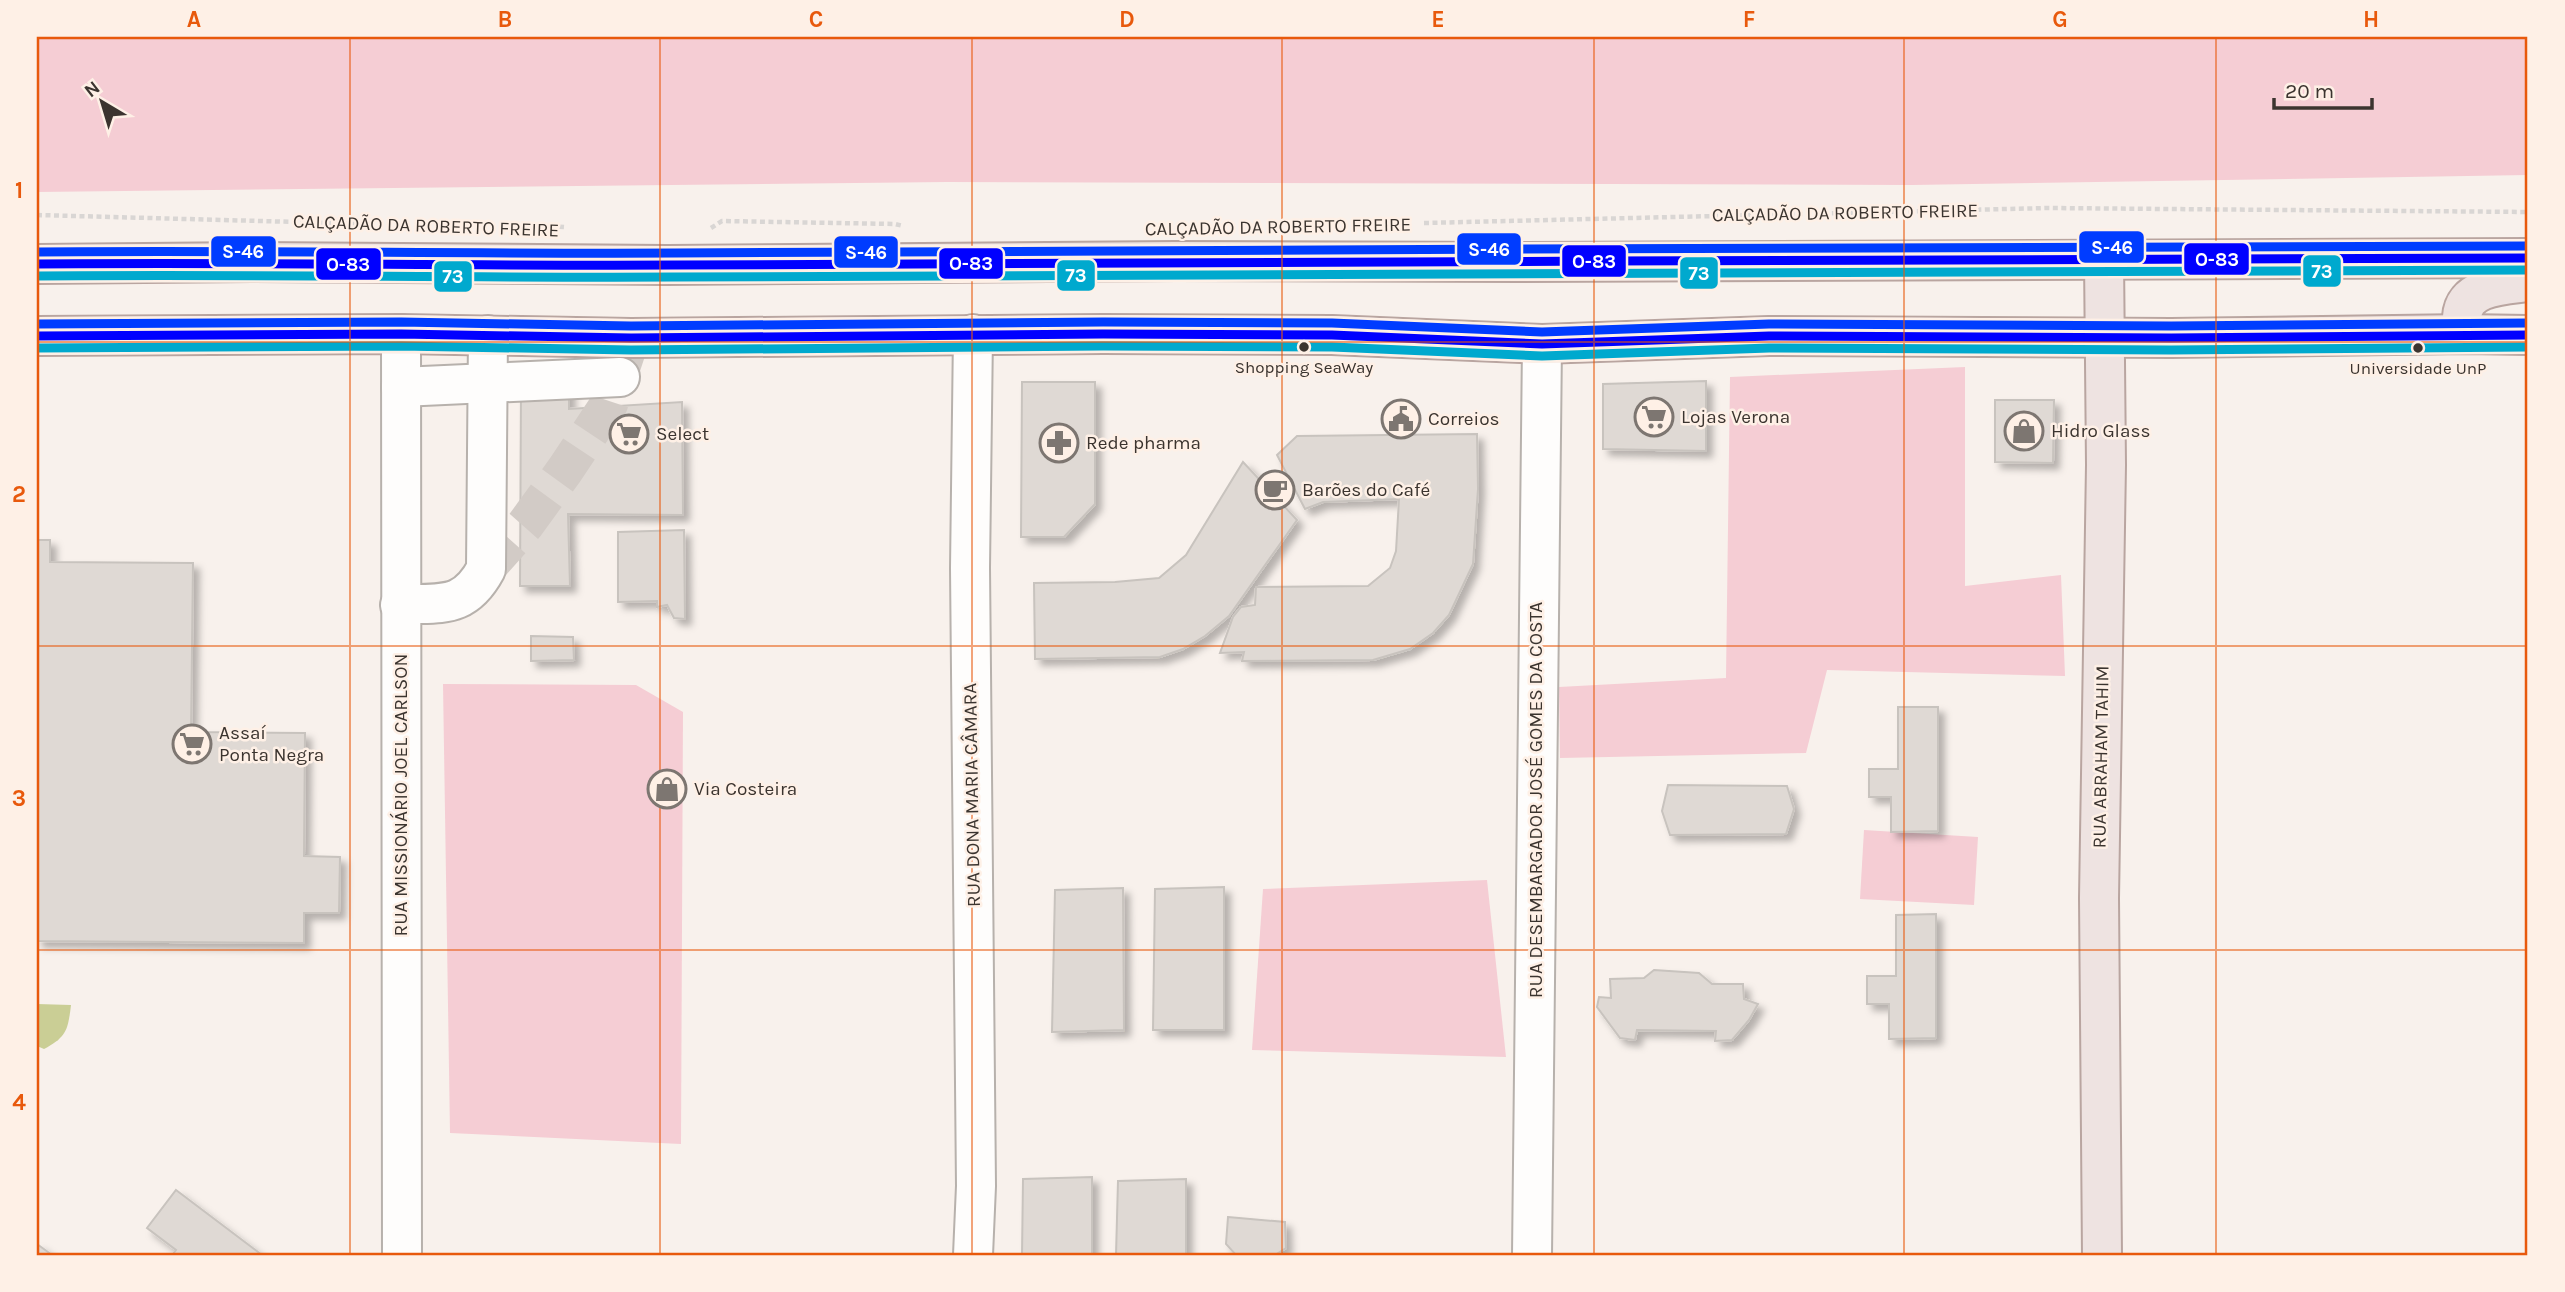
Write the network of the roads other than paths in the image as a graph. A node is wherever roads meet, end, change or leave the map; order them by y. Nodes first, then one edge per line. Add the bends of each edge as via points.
1 (2528, 258) edge
2 (2104, 259) junction
3 (37, 264) edge
4 (2528, 282) edge
5 (401, 334) junction
6 (973, 334) junction
7 (2466, 334) junction
8 (488, 335) junction
9 (2528, 335) edge
10 (37, 336) edge
11 (2104, 338) junction
12 (1542, 344) junction
13 (620, 377) dead end
14 (488, 383) junction
15 (401, 387) junction
16 (400, 605) junction
17 (401, 1255) edge
18 (973, 1255) edge
19 (1532, 1255) edge
20 (2102, 1255) edge

1 - 2 main road
2 - 3 main road
2 - 11 main road, RUA ABRAHAM TAHIM
4 - 7 main road via 2487,288 2469,300 2462,316
5 - 8 main road
5 - 10 main road
5 - 15 street, RUA MISSIONÁRIO JOEL CARLSON
6 - 8 main road
6 - 12 main road via 1332,335
6 - 18 street, RUA DONA MARIA CÂMARA
7 - 9 main road
7 - 11 main road
8 - 14 street
11 - 12 main road via 1769,336
11 - 20 main road, RUA ABRAHAM TAHIM via 2099,898
12 - 19 street, RUA DESEMBARGADOR JOSÉ GOMES DA COSTA
13 - 14 street
14 - 15 street
14 - 16 street via 486,569 469,594 456,601
15 - 16 street, RUA MISSIONÁRIO JOEL CARLSON
16 - 17 street, RUA MISSIONÁRIO JOEL CARLSON

